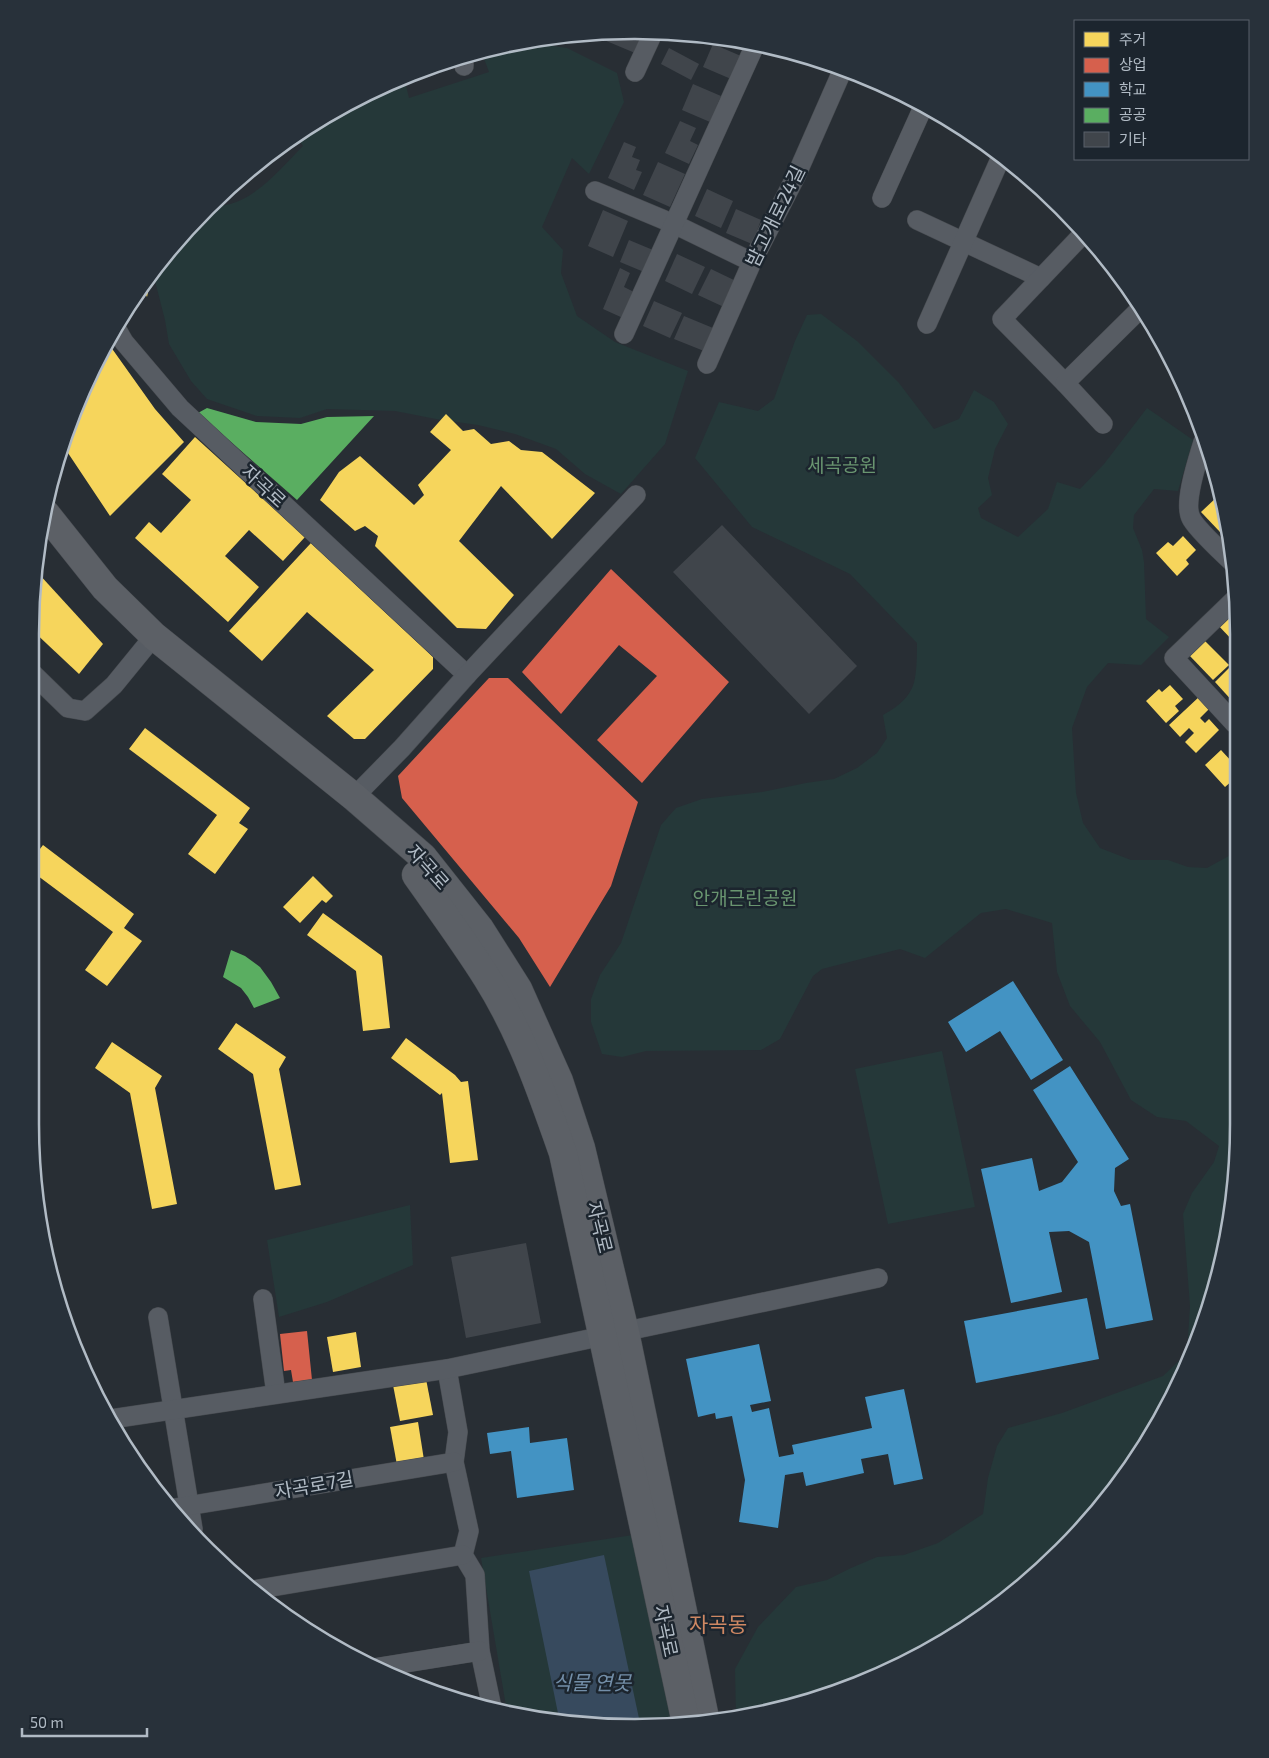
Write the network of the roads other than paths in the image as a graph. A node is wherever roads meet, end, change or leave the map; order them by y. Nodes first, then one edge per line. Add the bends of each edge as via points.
1 (650, 39) edge
2 (753, 50) edge
3 (636, 72) dead end
4 (840, 76) edge
5 (921, 113) edge
6 (998, 163) edge
7 (595, 191) dead end
8 (882, 198) dead end
9 (917, 220) dead end
10 (674, 224) junction
11 (1079, 238) edge
12 (963, 240) junction
13 (752, 262) junction
14 (1041, 278) junction
15 (1136, 313) edge
16 (927, 324) dead end
17 (624, 334) dead end
18 (120, 335) edge
19 (707, 364) dead end
20 (1065, 383) junction
21 (1103, 424) dead end
22 (1201, 450) edge
23 (636, 495) dead end
24 (50, 519) edge
25 (1224, 549) edge
26 (1229, 605) edge
27 (154, 636) junction
28 (467, 675) junction
29 (39, 680) edge
30 (1230, 719) edge
31 (354, 797) junction
32 (878, 1278) dead end
33 (263, 1299) dead end
34 (158, 1317) dead end
35 (614, 1334) junction
36 (447, 1368) junction
37 (276, 1394) junction
38 (173, 1410) junction
39 (118, 1419) edge
40 (454, 1462) junction
41 (182, 1507) edge
42 (463, 1555) junction
43 (263, 1588) edge
44 (480, 1650) junction
45 (388, 1666) edge
46 (491, 1702) edge
47 (704, 1715) edge
48 (685, 1717) edge

1 - 3 street
2 - 10 street
4 - 13 street, 밤고개로24길 via 796,176
5 - 8 street
6 - 12 street
7 - 10 street
9 - 12 street
10 - 13 street
10 - 17 street
11 - 14 street
12 - 14 street
12 - 16 street
13 - 19 street, 밤고개로24길
14 - 20 street via 1002,319
15 - 20 street
18 - 28 street, 자곡로 via 180,408
20 - 21 street
22 - 25 street via 1187,509 1191,520
23 - 28 street
24 - 27 main road, 자곡로 via 105,588
26 - 30 street via 1174,658
27 - 29 street via 114,685 85,711 68,708
27 - 31 main road, 자곡로
28 - 31 street
31 - 35 main road, 자곡로 via 423,856 480,929 518,989 559,1081 581,1148
32 - 35 street
33 - 37 street
34 - 38 street
35 - 36 street
35 - 47 main road, 자곡로
35 - 48 main road, 자곡로
36 - 37 street
36 - 40 street via 458,1432
37 - 38 street
38 - 39 street
38 - 41 street
40 - 41 street, 자곡로7길
40 - 42 street via 469,1531
42 - 43 street
42 - 44 street via 475,1575
44 - 45 street
44 - 46 street

